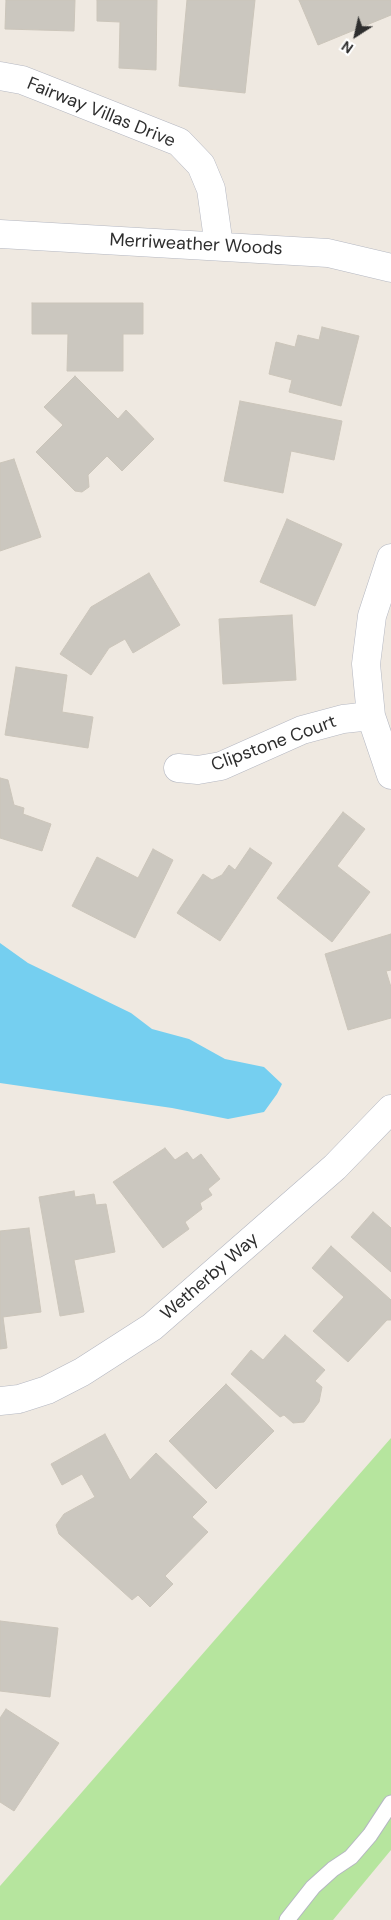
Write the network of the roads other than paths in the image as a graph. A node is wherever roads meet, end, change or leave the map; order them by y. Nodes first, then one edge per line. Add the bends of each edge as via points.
1 (0, 76) edge
2 (0, 234) edge
3 (218, 246) junction
4 (391, 268) edge
5 (391, 558) edge
6 (371, 716) junction
7 (178, 768) dead end
8 (391, 775) edge
9 (391, 1109) edge
10 (0, 1401) edge
11 (391, 1803) edge
12 (287, 1920) edge

1 - 3 street, Fairway Villas Drive via 22,80 178,142 201,165 211,189
2 - 3 street, Merriweather Woods
3 - 4 street, Merriweather Woods via 328,253
5 - 6 street via 372,616 366,664
6 - 7 street, Clipstone Court via 343,719 302,730 220,766 198,770
6 - 8 street
9 - 10 street, Wetherby Way via 335,1167 152,1327 82,1372 47,1390
11 - 12 lane via 351,1857 313,1887

